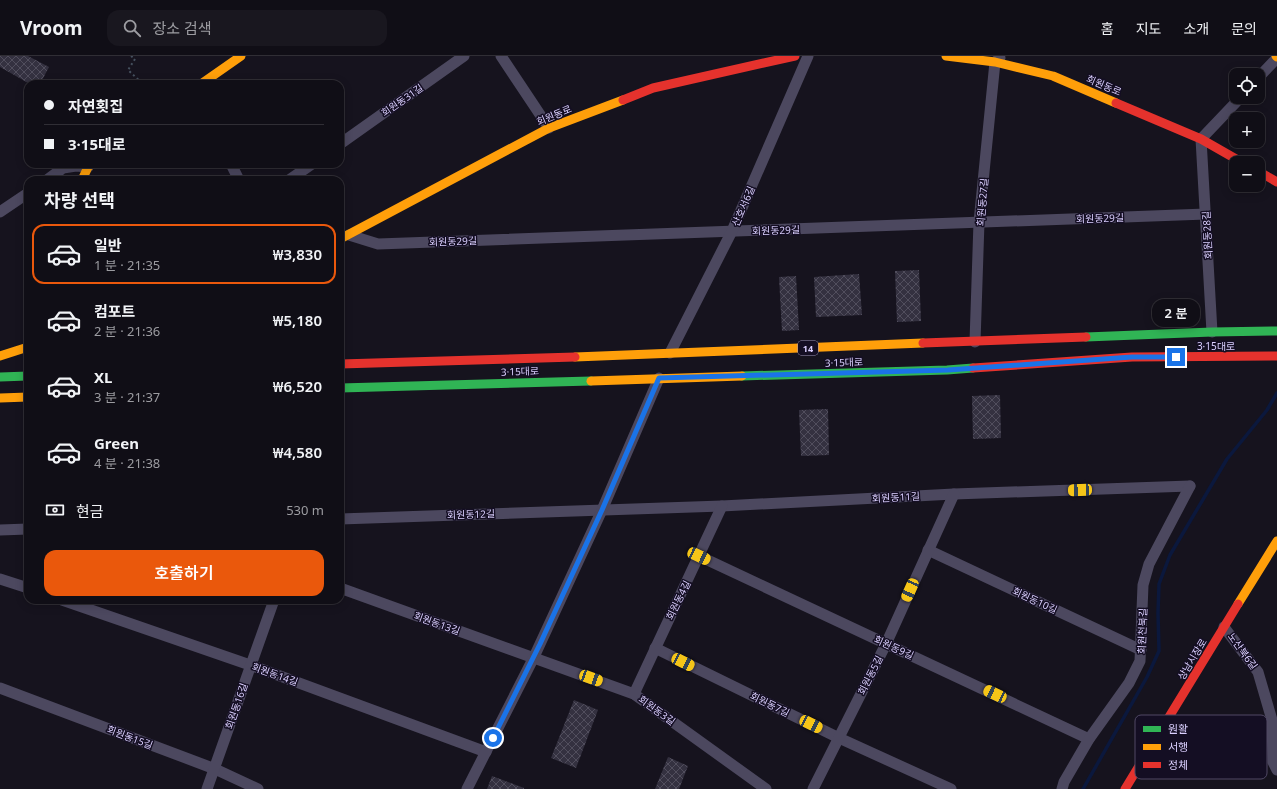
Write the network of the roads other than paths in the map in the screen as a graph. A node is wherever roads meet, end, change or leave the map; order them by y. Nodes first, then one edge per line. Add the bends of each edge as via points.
1 (241, 56) edge
2 (464, 56) edge
3 (501, 56) edge
4 (794, 56) edge
5 (808, 56) edge
6 (946, 56) edge
7 (1277, 57) edge
8 (999, 59) edge
9 (1265, 70) edge
10 (207, 80) edge
11 (1234, 104) edge
12 (549, 128) junction
13 (1201, 139) junction
14 (344, 141) edge
15 (1231, 156) edge
16 (64, 168) edge
17 (306, 168) edge
18 (1265, 175) edge
19 (52, 176) edge
20 (295, 176) edge
21 (1277, 182) edge
22 (24, 196) edge
23 (0, 212) edge
24 (1206, 214) junction
25 (979, 222) junction
26 (732, 231) junction
27 (344, 237) edge
28 (1277, 331) edge
29 (1212, 332) junction
30 (975, 342) junction
31 (24, 348) edge
32 (670, 353) junction
33 (0, 356) edge
34 (1277, 356) edge
35 (344, 364) edge
36 (24, 376) edge
37 (0, 377) edge
38 (659, 378) junction
39 (344, 388) edge
40 (24, 397) edge
41 (0, 398) edge
42 (1190, 486) joint
43 (954, 494) junction
44 (722, 506) junction
45 (602, 510) junction
46 (344, 519) edge
47 (24, 529) edge
48 (0, 530) edge
49 (1277, 541) edge
50 (928, 550) junction
51 (699, 556) junction
52 (0, 578) edge
53 (24, 587) edge
54 (344, 589) edge
55 (74, 604) edge
56 (273, 604) edge
57 (1224, 627) junction
58 (886, 644) junction
59 (655, 648) junction
60 (1141, 650) junction
61 (534, 657) junction
62 (250, 665) junction
63 (0, 688) edge
64 (634, 694) junction
65 (1170, 715) edge
66 (839, 738) junction
67 (1090, 739) junction
68 (486, 752) junction
69 (215, 769) junction
70 (1277, 770) edge
71 (1135, 773) edge
72 (207, 789) edge
73 (258, 789) edge
74 (467, 789) edge
75 (766, 789) edge
76 (813, 789) edge
77 (951, 789) edge
78 (1062, 789) edge
79 (1125, 789) edge

1 - 10 main road
2 - 14 street, 회원동31길
3 - 12 street
4 - 12 main road, 회원동로 via 653,88
5 - 26 street, 산호서6길
6 - 8 main road, 회원동로
7 - 9 street
8 - 13 main road, 회원동로 via 1053,76
8 - 25 street, 회원동27길
11 - 13 street
12 - 27 main road, 회원동로
13 - 15 main road, 회원동로
13 - 24 street, 회원동28길
16 - 19 street
17 - 20 street
18 - 21 main road
22 - 23 street
24 - 25 street, 회원동29길
24 - 29 street, 회원동28길
25 - 26 street, 회원동29길
25 - 30 street, 회원동27길
26 - 27 street, 회원동29길 via 378,244
26 - 32 street, 산호서6길
28 - 29 main road, 3·15대로 / 14
29 - 30 main road, 3·15대로 / 14
30 - 32 main road, 3·15대로 / 14
31 - 33 main road
32 - 35 main road, 3·15대로 / 14
34 - 38 main road, 3·15대로 via 1132,357 948,370
36 - 37 main road
38 - 39 main road, 3·15대로
38 - 45 street
40 - 41 main road
42 - 43 street, 회원동11길
42 - 60 street, 회원천북길 via 1149,564 1144,585
43 - 44 street, 회원동11길
43 - 50 street, 회원동5길
44 - 45 street, 회원동11길
44 - 51 street, 회원동4길
45 - 46 street, 회원동12길
45 - 61 street
47 - 48 street
49 - 57 main road, 상남시장로
50 - 58 street, 회원동5길
50 - 60 street, 회원동10길
51 - 58 street, 회원동9길
51 - 59 street, 회원동4길
52 - 53 street
54 - 61 street, 회원동13길
55 - 62 street, 회원동14길
56 - 62 street, 회원동16길
57 - 65 main road, 상남시장로
57 - 70 street, 노산북6길 via 1258,672 1272,720 1273,762
58 - 66 street, 회원동5길
58 - 67 street, 회원동9길
59 - 64 street, 회원동4길
59 - 66 street, 회원동7길
60 - 67 street, 회원천북길 via 1140,661 1129,683
61 - 64 street, 회원동3길
61 - 68 street
62 - 68 street, 회원동14길
62 - 69 street, 회원동16길
63 - 69 street, 회원동15길
64 - 75 street, 회원동3길
66 - 76 street, 회원동5길
66 - 77 street, 회원동7길
67 - 78 street, 회원천북길
68 - 74 street
69 - 72 street, 회원동16길
69 - 73 street, 회원동15길
71 - 79 main road, 상남시장로

